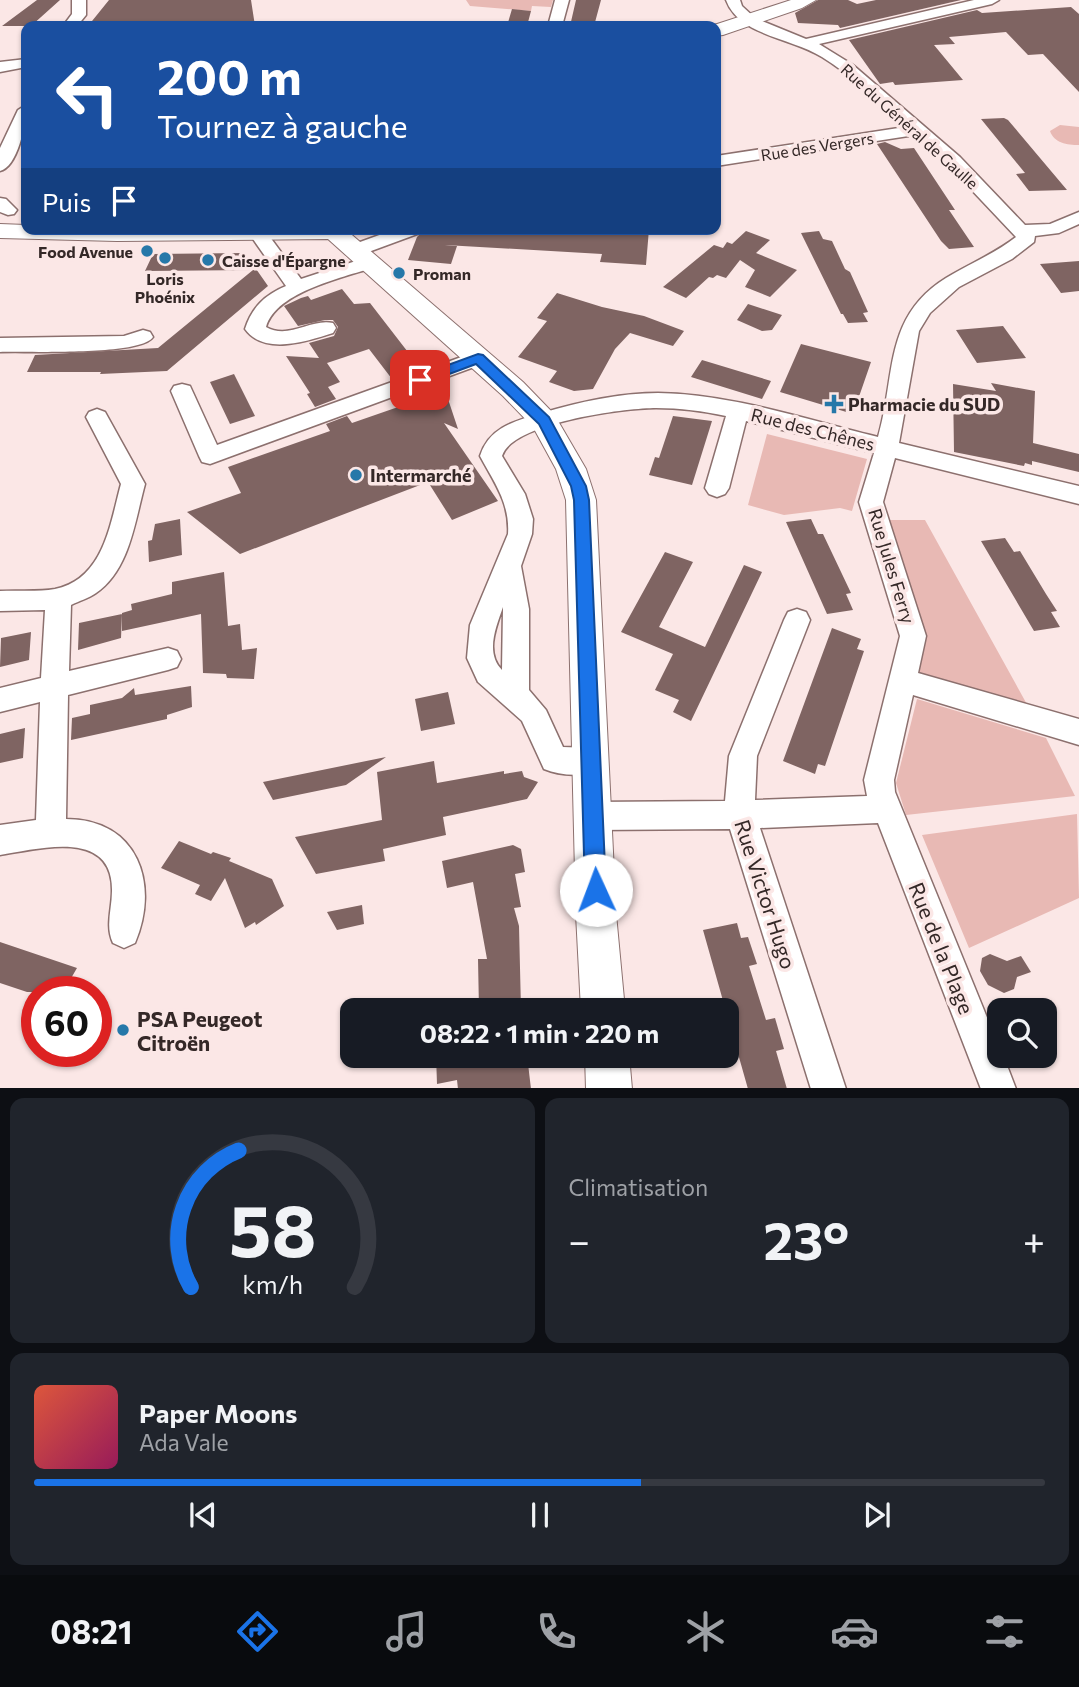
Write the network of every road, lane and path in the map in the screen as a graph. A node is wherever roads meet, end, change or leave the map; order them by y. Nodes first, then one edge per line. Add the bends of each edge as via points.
1 (79, 0) edge
2 (562, 0) edge
3 (733, 0) edge
4 (807, 0) edge
5 (992, 0) edge
6 (74, 21) edge
7 (556, 21) edge
8 (750, 21) junction
9 (721, 29) edge
10 (721, 39) edge
11 (807, 43) junction
12 (21, 65) edge
13 (0, 67) edge
14 (21, 121) edge
15 (918, 131) junction
16 (721, 160) edge
17 (0, 166) edge
18 (3, 215) edge
19 (1079, 217) edge
20 (21, 218) edge
21 (1021, 231) junction
22 (259, 235) edge
23 (336, 235) edge
24 (403, 235) edge
25 (363, 256) junction
26 (297, 288) junction
27 (273, 300) junction
28 (326, 328) dead end
29 (292, 336) junction
30 (143, 337) dead end
31 (0, 345) edge
32 (478, 358) junction
33 (182, 391) dead end
34 (738, 411) junction
35 (97, 417) dead end
36 (544, 421) junction
37 (887, 447) junction
38 (717, 488) dead end
39 (1079, 495) edge
40 (508, 563) junction
41 (58, 599) junction
42 (0, 601) edge
43 (797, 620) dead end
44 (168, 659) dead end
45 (902, 680) junction
46 (54, 689) junction
47 (515, 697) junction
48 (0, 700) edge
49 (1079, 732) edge
50 (591, 761) junction
51 (884, 809) junction
52 (739, 815) junction
53 (593, 816) junction
54 (51, 834) junction
55 (0, 841) edge
56 (124, 932) dead end
57 (602, 998) edge
58 (608, 1068) edge
59 (609, 1088) edge
60 (829, 1088) edge
61 (999, 1088) edge

1 - 6 street
2 - 7 street
3 - 8 street
4 - 8 main road
5 - 11 street
8 - 9 main road
8 - 10 main road via 747,27
8 - 11 street, Rue du Général de Gaulle
11 - 15 street, Rue du Général de Gaulle via 848,68
12 - 13 street
14 - 17 street
15 - 16 street, Rue des Vergers
15 - 21 street, Rue du Général de Gaulle via 954,161
18 - 20 main road
19 - 21 street via 1053,229
21 - 37 street, Rue Jules Ferry via 1027,238 952,283 923,309 909,331
22 - 26 street
23 - 25 main road
24 - 25 street
25 - 26 street
25 - 32 main road
26 - 27 street
27 - 29 street
27 - 29 street via 259,313 255,329 268,336
28 - 29 street
30 - 31 street via 126,343
32 - 33 street via 210,456
32 - 36 main road
34 - 36 street, Rue des Chênes via 629,402
34 - 37 street, Rue des Chênes
34 - 38 street
35 - 41 street via 133,484 106,568 87,586
36 - 40 street, Rue des Chênes via 499,439 491,456 521,519
36 - 50 main road via 570,466 581,500
37 - 39 street, Rue des Chênes
37 - 45 street, Rue Jules Ferry via 871,502 913,636
40 - 47 street via 516,609
40 - 47 street via 482,630 479,653 487,673
41 - 42 street
41 - 46 street
43 - 52 street, Rue Victor Hugo via 743,756
44 - 46 street
45 - 49 street
45 - 51 street, Rue Jules Ferry via 878,780
46 - 48 street
46 - 54 street
47 - 50 street via 529,708 554,760
50 - 53 main road
51 - 52 street
51 - 61 street, Rue de la Plage
52 - 53 street
52 - 60 street, Rue Victor Hugo
53 - 57 main road
54 - 55 street
54 - 56 street via 83,833 104,839 118,852 127,878
58 - 59 main road

